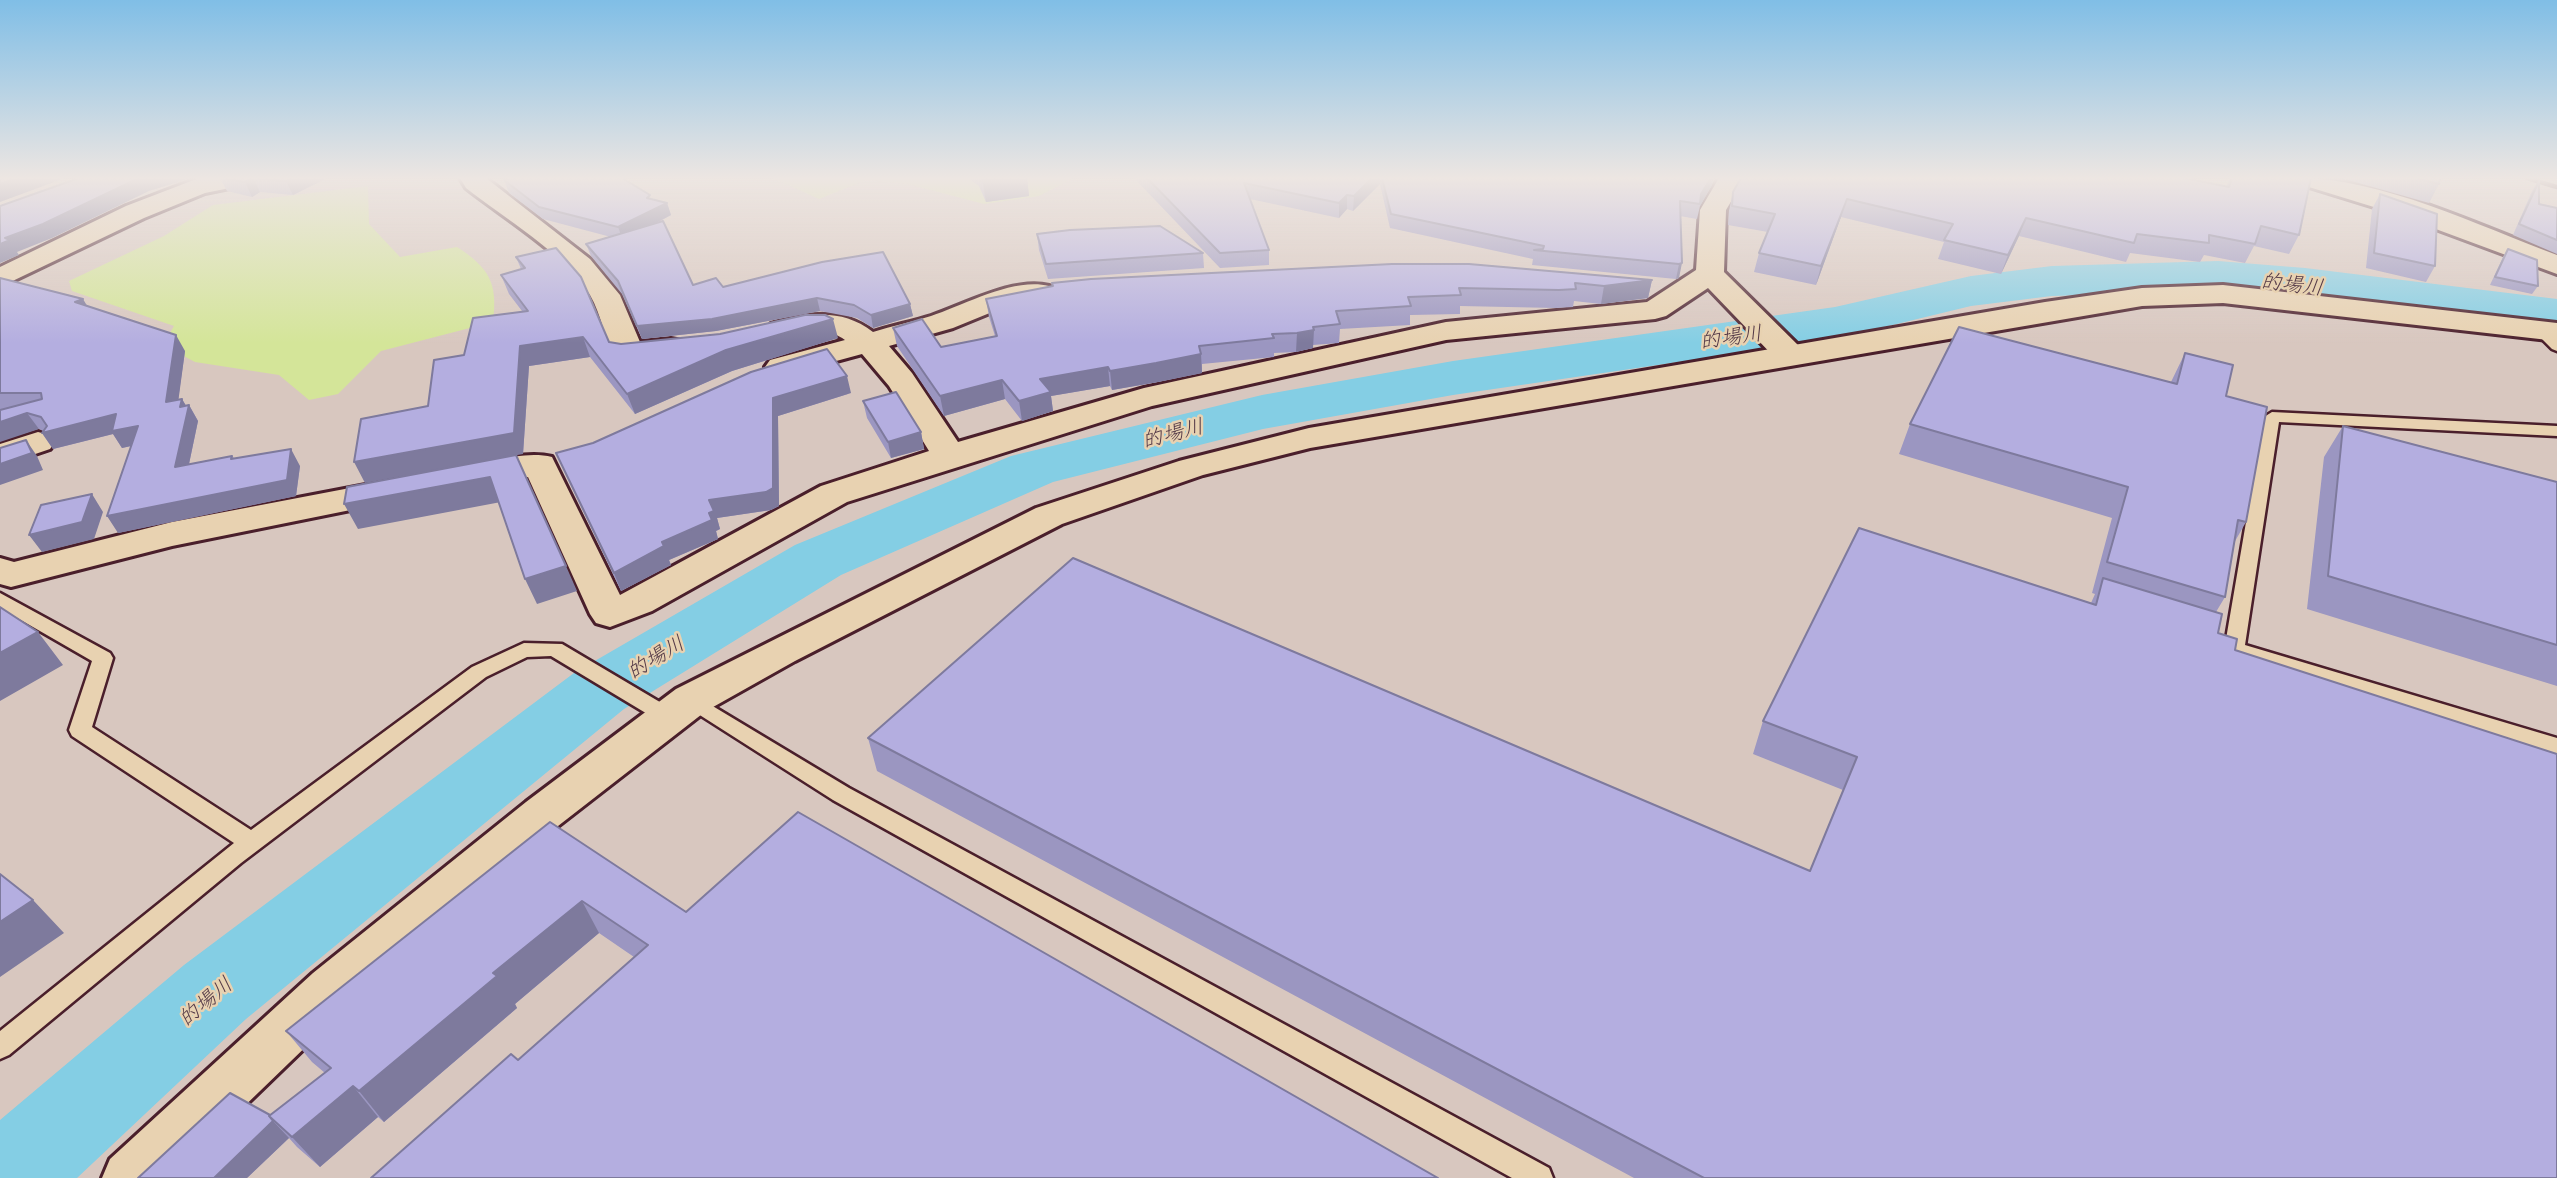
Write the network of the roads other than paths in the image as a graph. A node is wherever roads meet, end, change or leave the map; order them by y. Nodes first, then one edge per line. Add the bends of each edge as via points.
1 (92, 233) edge
2 (541, 233) edge
3 (1712, 233) edge
4 (2471, 233) edge
5 (2557, 265) edge
6 (1710, 274) junction
7 (0, 278) edge
8 (1626, 285) edge
9 (1068, 289) edge
10 (1681, 293) junction
11 (751, 336) edge
12 (2552, 336) edge
13 (871, 343) junction
14 (696, 345) edge
15 (1790, 355) junction
16 (756, 376) edge
17 (2557, 432) edge
18 (38, 442) dead end
19 (0, 456) edge
20 (949, 456) junction
21 (0, 570) edge
22 (0, 599) edge
23 (2194, 636) edge
24 (2234, 649) junction
25 (667, 706) junction
26 (2557, 746) edge
27 (251, 842) junction
28 (0, 1046) edge
29 (130, 1178) edge
30 (1539, 1178) edge

1 - 7 street
2 - 14 street via 594,280 616,318 628,353
3 - 6 street
4 - 5 street
6 - 10 street
6 - 15 street
8 - 10 street
9 - 13 street via 988,303
10 - 20 street via 1655,310 1446,331 1144,398
11 - 13 street via 837,323
12 - 15 street via 2223,294 2142,297
13 - 16 street
13 - 20 street via 922,409
15 - 25 street via 1309,438 1191,468 1049,516
17 - 24 lane via 2272,417
18 - 19 street
20 - 21 street via 834,494 638,603 610,614 552,461 172,534 11,575
22 - 27 lane via 103,658 80,730
23 - 24 lane
24 - 26 lane
25 - 27 lane via 555,649 524,650 479,672
25 - 29 street via 331,989
25 - 30 lane via 841,794
27 - 28 lane

